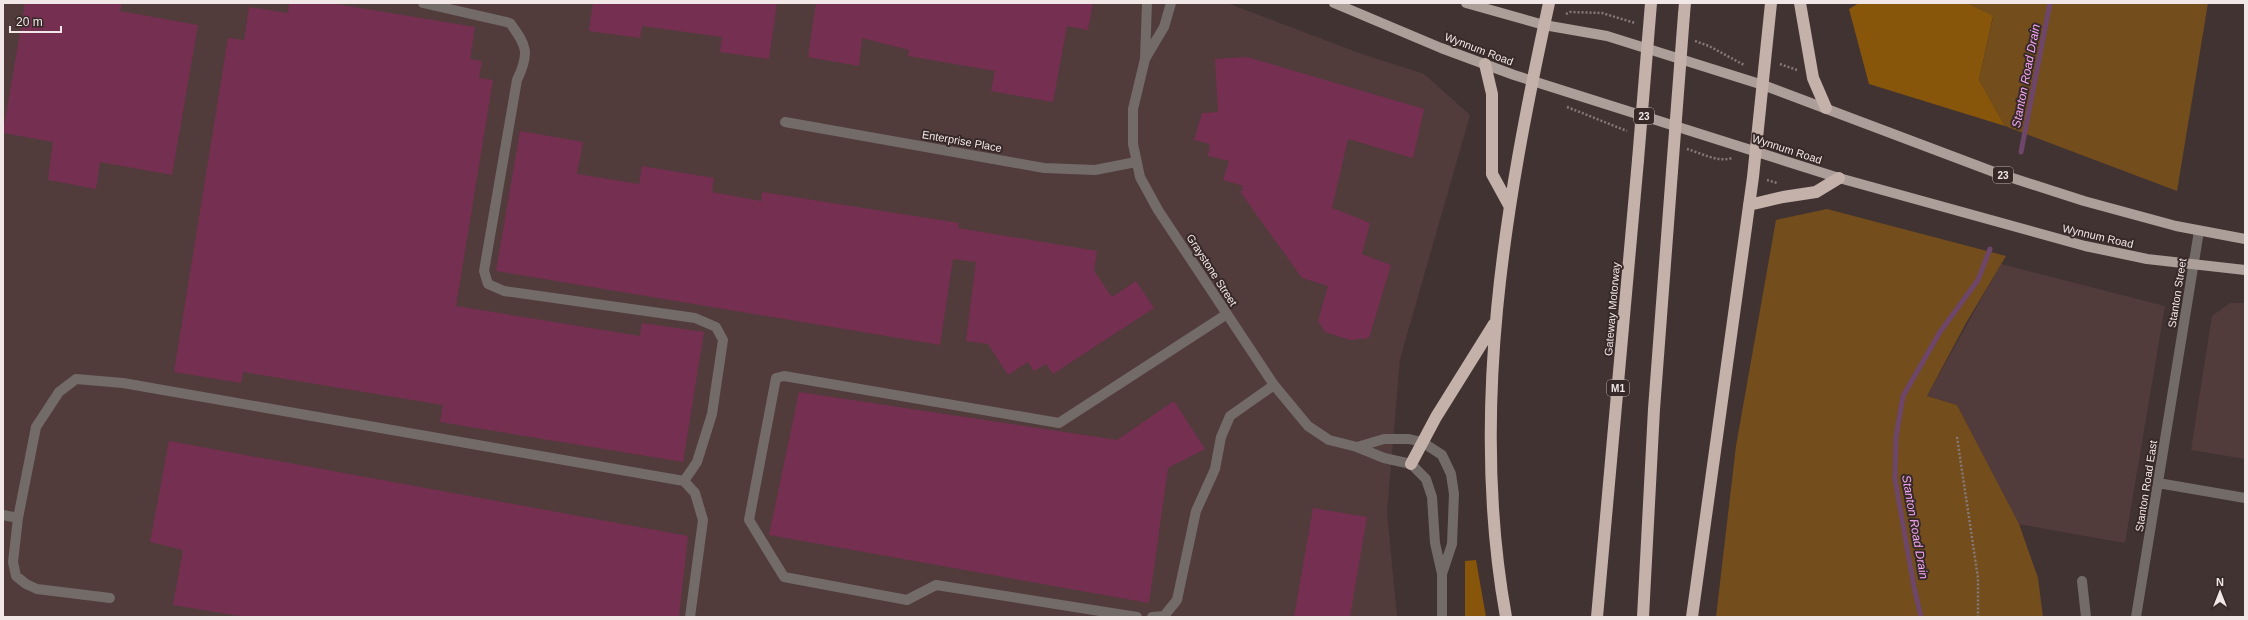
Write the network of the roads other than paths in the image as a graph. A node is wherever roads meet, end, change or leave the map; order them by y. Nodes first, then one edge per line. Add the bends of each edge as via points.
1 (423, 3) edge
2 (1147, 3) edge
3 (1171, 3) edge
4 (1334, 3) edge
5 (1466, 3) edge
6 (1549, 3) edge
7 (1651, 3) edge
8 (1771, 3) edge
9 (1800, 3) edge
10 (1685, 8) edge
11 (1544, 26) junction
12 (1145, 59) junction
13 (1485, 64) junction
14 (1533, 81) junction
15 (1763, 85) junction
16 (1826, 108) junction
17 (785, 122) dead end
18 (1756, 151) junction
19 (1136, 162) junction
20 (1839, 178) junction
21 (1510, 205) junction
22 (1749, 205) junction
23 (2199, 231) junction
24 (2245, 239) edge
25 (2194, 265) junction
26 (2245, 270) edge
27 (1227, 314) junction
28 (1494, 323) junction
29 (2179, 358) joint
30 (1274, 384) junction
31 (1422, 442) junction
32 (1357, 446) junction
33 (1411, 464) junction
34 (684, 481) junction
35 (2158, 483) junction
36 (2245, 498) edge
37 (3, 515) edge
38 (18, 518) junction
39 (1442, 574) junction
40 (2082, 582) dead end
41 (110, 598) dead end
42 (690, 617) edge
43 (1137, 617) edge
44 (1152, 617) edge
45 (1442, 617) edge
46 (1506, 617) edge
47 (1597, 617) edge
48 (1642, 617) edge
49 (1692, 617) edge
50 (2086, 617) edge
51 (2136, 617) edge

1 - 34 street via 510,23 524,42 525,64 517,80 484,271 488,284 504,291 695,318 716,327 723,340 712,414 697,462
2 - 12 street, Graystone Street
3 - 12 street, Graystone Street via 1164,28
4 - 13 main road, Wynnum Road / 23
5 - 11 main road, 23
6 - 11 highway
7 - 47 highway, Gateway Motorway / M1, bridge
8 - 15 highway
9 - 16 highway via 1813,78
10 - 48 highway, bridge via 1654,409
11 - 14 highway
11 - 15 main road, 23 via 1607,36
12 - 19 street, Graystone Street via 1133,109
13 - 14 main road, Wynnum Road / 23
13 - 21 highway via 1492,94 1492,174
14 - 18 main road, Wynnum Road / 23
14 - 21 highway
15 - 16 main road, 23
15 - 18 highway
16 - 23 main road, 23 via 2032,185
17 - 19 street, Enterprise Place via 1044,168 1095,170
18 - 20 main road, Wynnum Road / 23
18 - 22 highway
19 - 27 street, Graystone Street via 1148,193
20 - 22 highway via 1816,192
20 - 25 main road, Wynnum Road / 23 via 2085,246
21 - 28 highway
22 - 49 highway
23 - 24 main road, 23
23 - 25 street, Stanton Street
25 - 26 main road, Wynnum Road / 23
25 - 29 street, Stanton Street
27 - 30 street, Graystone Street
27 - 43 street via 1059,423 784,376 776,378 749,520 784,577 907,600 936,585
28 - 31 highway
28 - 46 highway via 1491,472 1496,550
29 - 35 street, Stanton Road East
30 - 32 street, Graystone Street via 1296,413 1317,434 1328,440
30 - 44 street via 1230,416 1221,437 1215,469 1196,511 1177,600 1164,616
31 - 32 street, Graystone Street via 1384,439
31 - 33 highway
31 - 39 street via 1442,455 1453,484 1452,544
32 - 33 street, Graystone Street via 1384,458
33 - 39 street via 1421,472 1430,487 1434,543
34 - 38 street via 123,383 76,379 59,392 36,427
34 - 42 street via 695,493 703,520
35 - 36 street
35 - 51 street, Stanton Road East
37 - 38 street
38 - 41 street via 13,562 16,576 37,588
39 - 45 street
40 - 50 street

